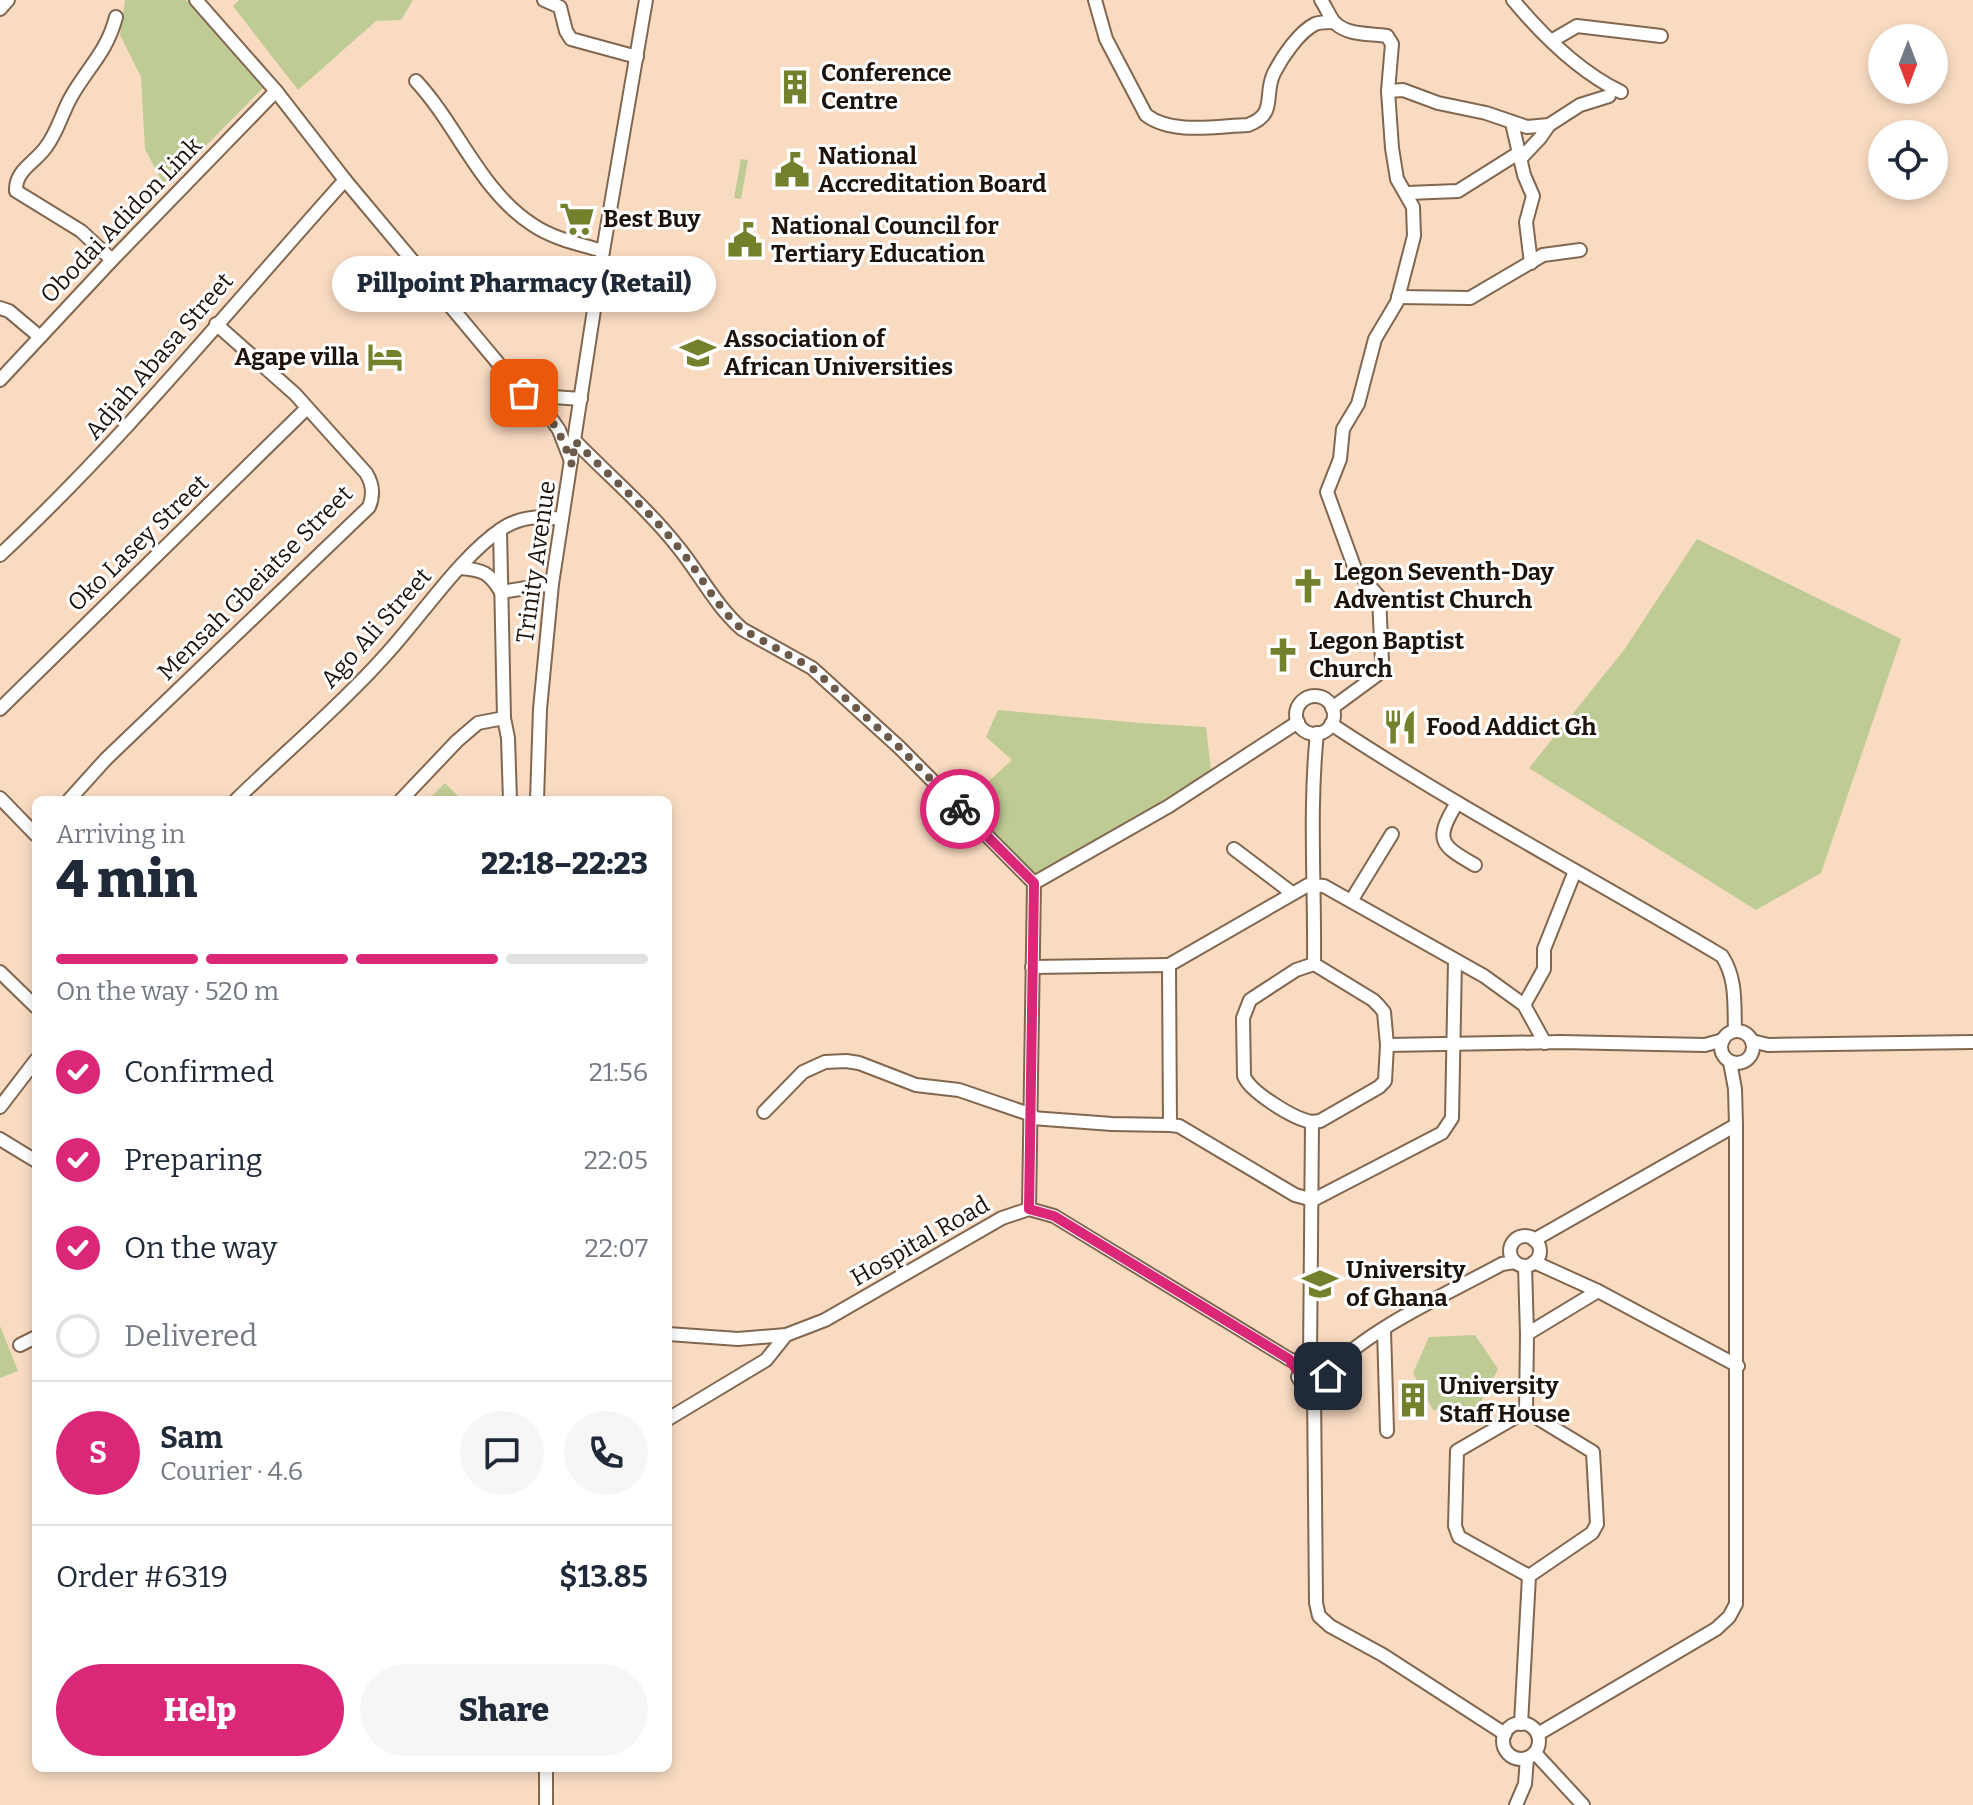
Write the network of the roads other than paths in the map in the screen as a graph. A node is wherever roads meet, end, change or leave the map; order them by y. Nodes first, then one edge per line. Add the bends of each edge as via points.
1 (8, 0) edge
2 (196, 0) edge
3 (544, 0) edge
4 (646, 0) edge
5 (1095, 0) edge
6 (1321, 0) edge
7 (1513, 0) edge
8 (0, 9) edge
9 (116, 17) dead end
10 (1334, 22) junction
11 (1661, 36) dead end
12 (1553, 40) junction
13 (637, 57) junction
14 (416, 81) dead end
15 (276, 91) junction
16 (1388, 91) junction
17 (1512, 123) junction
18 (1549, 125) junction
19 (1520, 155) junction
20 (345, 180) junction
21 (1407, 193) junction
22 (1580, 250) dead end
23 (603, 251) junction
24 (112, 260) junction
25 (1531, 263) junction
26 (1398, 297) junction
27 (0, 308) edge
28 (216, 324) junction
29 (40, 337) junction
30 (0, 380) edge
31 (518, 387) junction
32 (581, 399) junction
33 (307, 408) junction
34 (575, 441) junction
35 (572, 465) junction
36 (562, 519) junction
37 (500, 530) junction
38 (0, 555) edge
39 (460, 568) junction
40 (552, 584) junction
41 (501, 592) junction
42 (1332, 708) junction
43 (0, 709) edge
44 (504, 718) junction
45 (1298, 722) junction
46 (1331, 724) junction
47 (1317, 733) junction
48 (73, 796) edge
49 (240, 796) edge
50 (405, 796) edge
51 (510, 796) edge
52 (537, 796) edge
53 (0, 798) edge
54 (1457, 803) junction
55 (32, 831) edge
56 (1392, 834) dead end
57 (1234, 849) dead end
58 (1475, 865) dead end
59 (1575, 871) junction
60 (1034, 883) junction
61 (1315, 884) junction
62 (1292, 893) junction
63 (1351, 901) junction
64 (1455, 960) junction
65 (1314, 964) junction
66 (1169, 965) junction
67 (1032, 967) junction
68 (0, 972) edge
69 (32, 1003) edge
70 (1524, 1005) junction
71 (1735, 1031) junction
72 (1973, 1042) edge
73 (1455, 1043) junction
74 (1545, 1043) junction
75 (1387, 1045) junction
76 (1722, 1045) junction
77 (1752, 1047) junction
78 (1736, 1062) junction
79 (32, 1065) edge
80 (0, 1107) edge
81 (764, 1112) dead end
82 (1032, 1116) junction
83 (1312, 1122) junction
84 (1170, 1125) junction
85 (1736, 1125) junction
86 (0, 1139) edge
87 (32, 1159) edge
88 (1313, 1200) junction
89 (1029, 1209) junction
90 (1536, 1244) junction
91 (1517, 1262) junction
92 (1598, 1291) junction
93 (1384, 1330) junction
94 (672, 1334) edge
95 (1527, 1334) junction
96 (786, 1335) junction
97 (32, 1339) edge
98 (20, 1345) dead end
99 (1312, 1366) junction
100 (1738, 1366) junction
101 (1314, 1389) junction
102 (1526, 1411) junction
103 (672, 1417) edge
104 (1387, 1431) dead end
105 (1529, 1576) junction
106 (1521, 1724) junction
107 (1505, 1734) junction
108 (1538, 1734) junction
109 (1531, 1755) junction
110 (546, 1772) edge
111 (546, 1805) edge
112 (1516, 1805) edge
113 (1583, 1805) edge

1 - 8 street
2 - 15 street
3 - 13 street via 560,7 571,39
4 - 13 street, Trinity Avenue
5 - 10 street via 1106,39 1146,115 1185,128 1257,122 1267,111 1274,73 1299,38 1316,23
6 - 10 street
7 - 12 street via 1542,35
9 - 24 street via 110,39 71,96 47,147 17,177 15,188 81,231
10 - 16 street via 1356,34 1387,36 1392,44
11 - 12 street via 1577,26
12 - 18 street via 1615,94 1580,105
13 - 23 street, Trinity Avenue
14 - 23 street via 490,187 520,216 545,232
15 - 20 street
15 - 24 street, Obodai Adidon Link
16 - 17 street via 1403,90
16 - 21 street via 1396,174
17 - 18 street
17 - 19 street
18 - 19 street
19 - 21 street via 1458,191
19 - 25 street via 1533,196 1526,222
20 - 28 street, Adjah Abasa Street
20 - 31 street
21 - 26 street via 1414,236
22 - 25 street via 1551,253
23 - 32 street, Trinity Avenue
24 - 29 street, Obodai Adidon Link
25 - 26 street via 1470,298
26 - 42 street via 1375,339 1327,492 1355,569 1379,597 1381,668
27 - 29 street
28 - 33 street, Mensah Gbeiatse Street
28 - 38 street, Adjah Abasa Street via 119,437
29 - 30 street, Obodai Adidon Link
31 - 32 street
31 - 35 street via 548,414
32 - 34 street, Trinity Avenue
33 - 43 street, Oko Lasey Street
33 - 48 street, Mensah Gbeiatse Street via 371,481 369,507
34 - 35 street, Trinity Avenue
34 - 60 street via 680,548 733,621 812,668
35 - 36 street, Trinity Avenue
36 - 37 street, Ago Ali Street via 518,519
36 - 40 street, Trinity Avenue
37 - 39 street, Ago Ali Street
37 - 41 street
39 - 41 street via 491,575
39 - 49 street, Ago Ali Street via 382,660
40 - 41 street
40 - 52 street, Trinity Avenue
41 - 44 street
42 - 45 street via 1325,699 1307,698 1299,705
42 - 46 street
44 - 50 street via 478,723
44 - 51 street
45 - 47 street via 1305,731
45 - 60 street via 1169,806
46 - 47 street
46 - 54 street
47 - 61 street via 1311,787
53 - 55 street
54 - 58 street via 1443,841
54 - 59 street
56 - 63 street
57 - 62 street
59 - 70 street via 1544,949 1544,969
59 - 71 street via 1722,956 1733,981
60 - 67 street
61 - 62 street
61 - 63 street
61 - 65 street
62 - 66 street
63 - 64 street
64 - 70 street
64 - 73 street
65 - 75 street via 1379,1006
65 - 83 street via 1250,1000 1243,1018 1247,1084
66 - 67 street
66 - 84 street
67 - 82 street
68 - 69 street
70 - 74 street
71 - 76 street
71 - 77 street via 1742,1032
72 - 77 street
73 - 74 street
73 - 75 street
73 - 88 street via 1448,1127
74 - 76 street
75 - 83 street via 1387,1076 1379,1087
76 - 78 street
77 - 78 street
78 - 85 street
79 - 80 street
81 - 82 street via 803,1072 825,1062 846,1061 916,1085 959,1090
82 - 84 street
82 - 89 street
83 - 88 street
84 - 88 street
85 - 90 street
85 - 100 street
86 - 87 street
88 - 99 street
89 - 96 street, Hospital Road via 1002,1218 825,1320
89 - 99 street, Hospital Road via 1067,1223 1289,1359
90 - 91 street
90 - 91 street via 1527,1237 1517,1239
91 - 92 street
91 - 93 street
91 - 95 street
92 - 95 street
92 - 100 street
93 - 99 street via 1339,1360
93 - 104 street
94 - 96 street, Hospital Road via 738,1339
95 - 102 street
96 - 103 street via 766,1360
97 - 98 street
99 - 101 street via 1324,1385
99 - 101 street via 1300,1382
100 - 108 street via 1738,1589 1729,1617
101 - 107 street via 1319,1616
102 - 105 street via 1593,1452 1597,1524 1592,1533
102 - 105 street via 1457,1451 1455,1526 1459,1537
105 - 106 street
106 - 107 street
106 - 108 street
107 - 109 street via 1508,1753 1517,1758
108 - 109 street via 1539,1744
109 - 112 street
109 - 113 street
110 - 111 street

